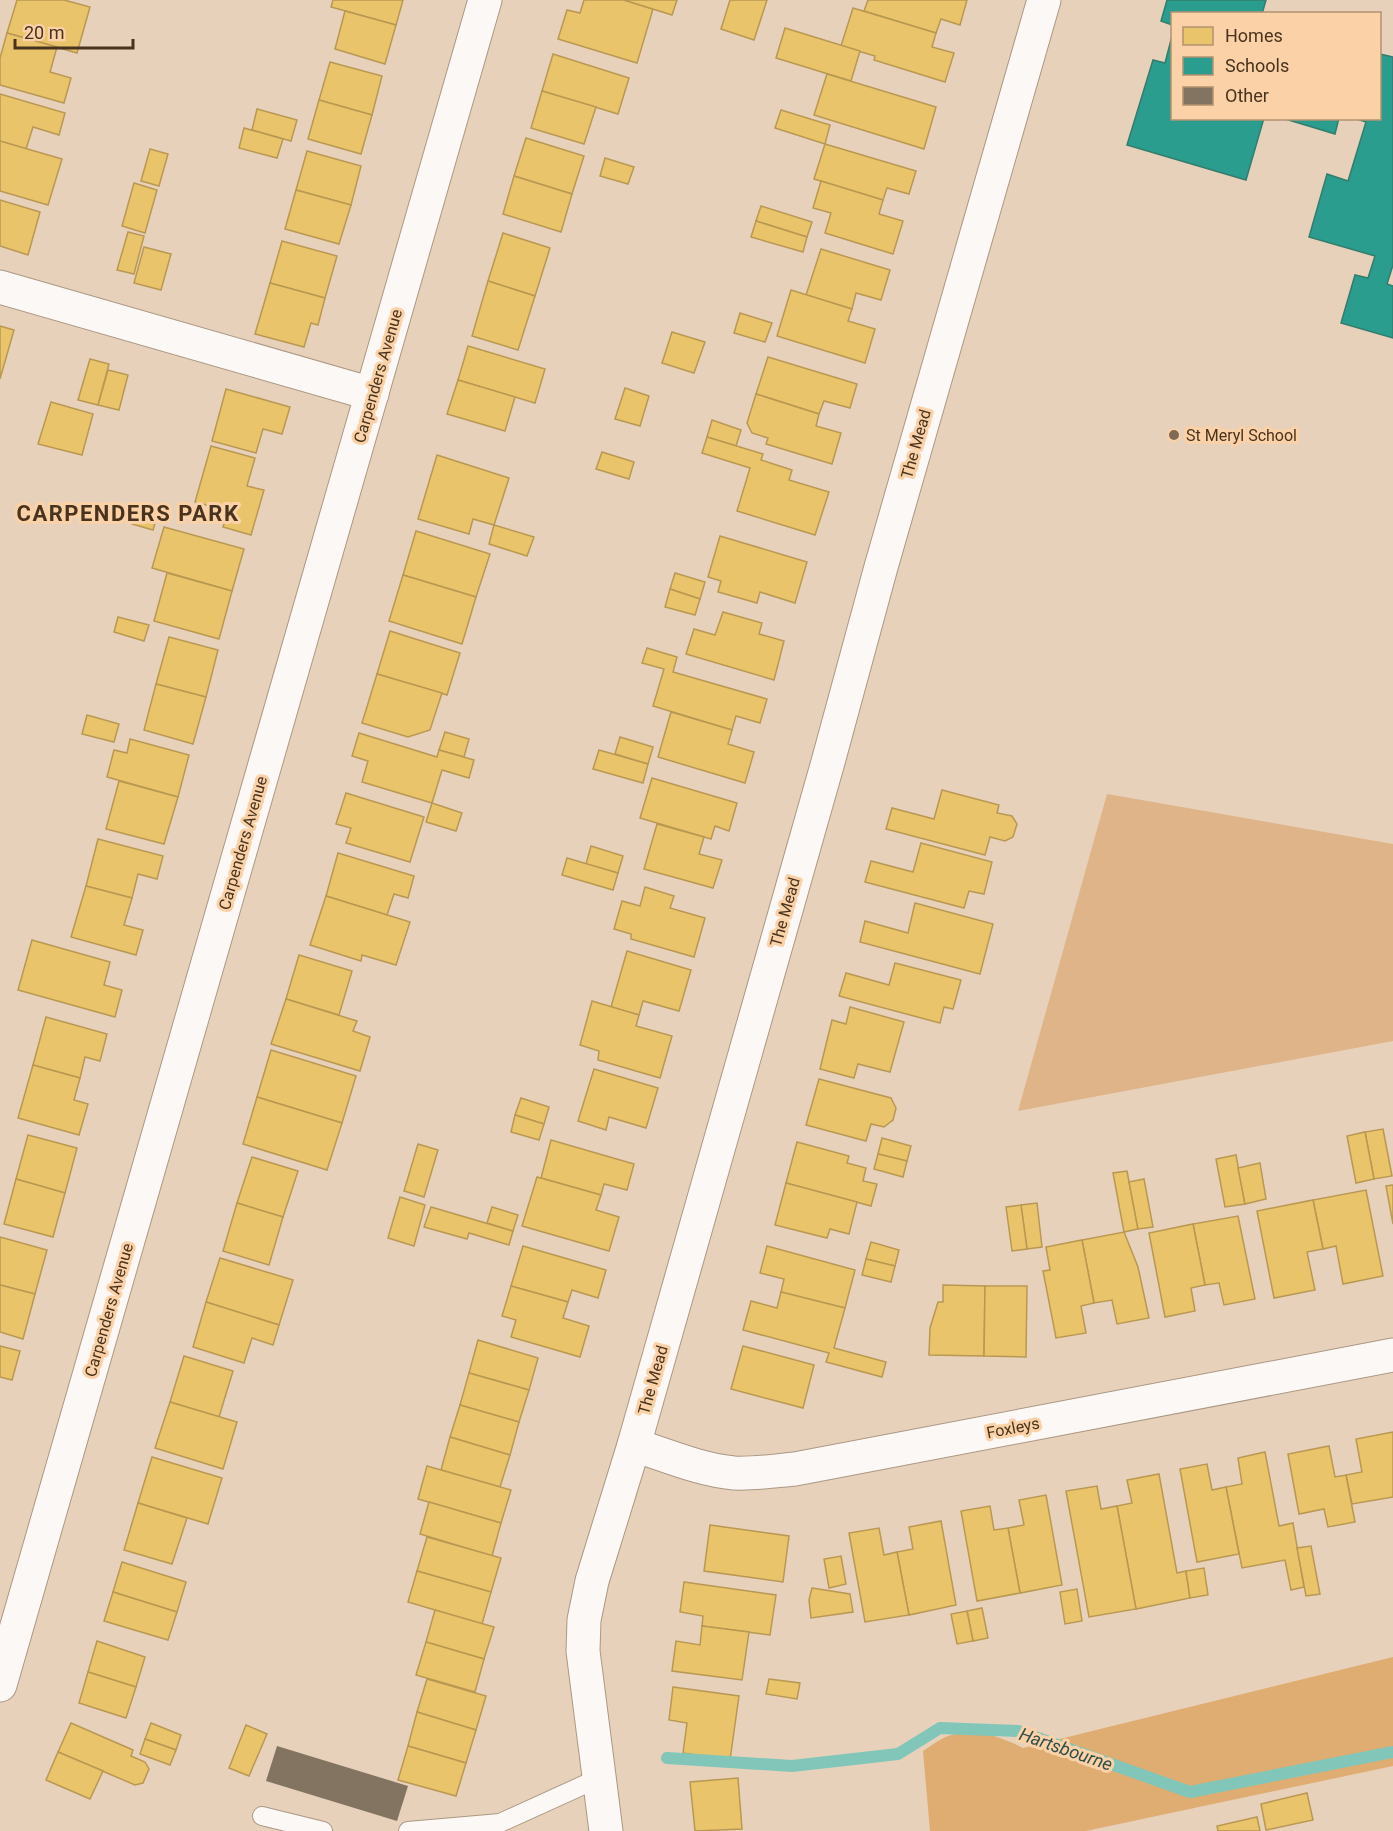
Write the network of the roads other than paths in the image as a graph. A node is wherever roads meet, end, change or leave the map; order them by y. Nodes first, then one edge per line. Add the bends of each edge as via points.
1 (485, 0) edge
2 (1044, 0) edge
3 (0, 287) edge
4 (372, 394) junction
5 (1393, 1354) edge
6 (634, 1446) junction
7 (0, 1685) edge
8 (599, 1778) junction
9 (262, 1816) dead end
10 (323, 1831) edge
11 (408, 1831) edge
12 (606, 1831) edge

1 - 4 street, Carpenders Avenue
2 - 6 street, The Mead
3 - 4 street
4 - 7 street, Carpenders Avenue
5 - 6 street, Foxleys via 795,1469 731,1472
6 - 8 street, The Mead via 592,1581 584,1620 585,1670
8 - 11 lane via 500,1823
8 - 12 street, The Mead
9 - 10 lane

